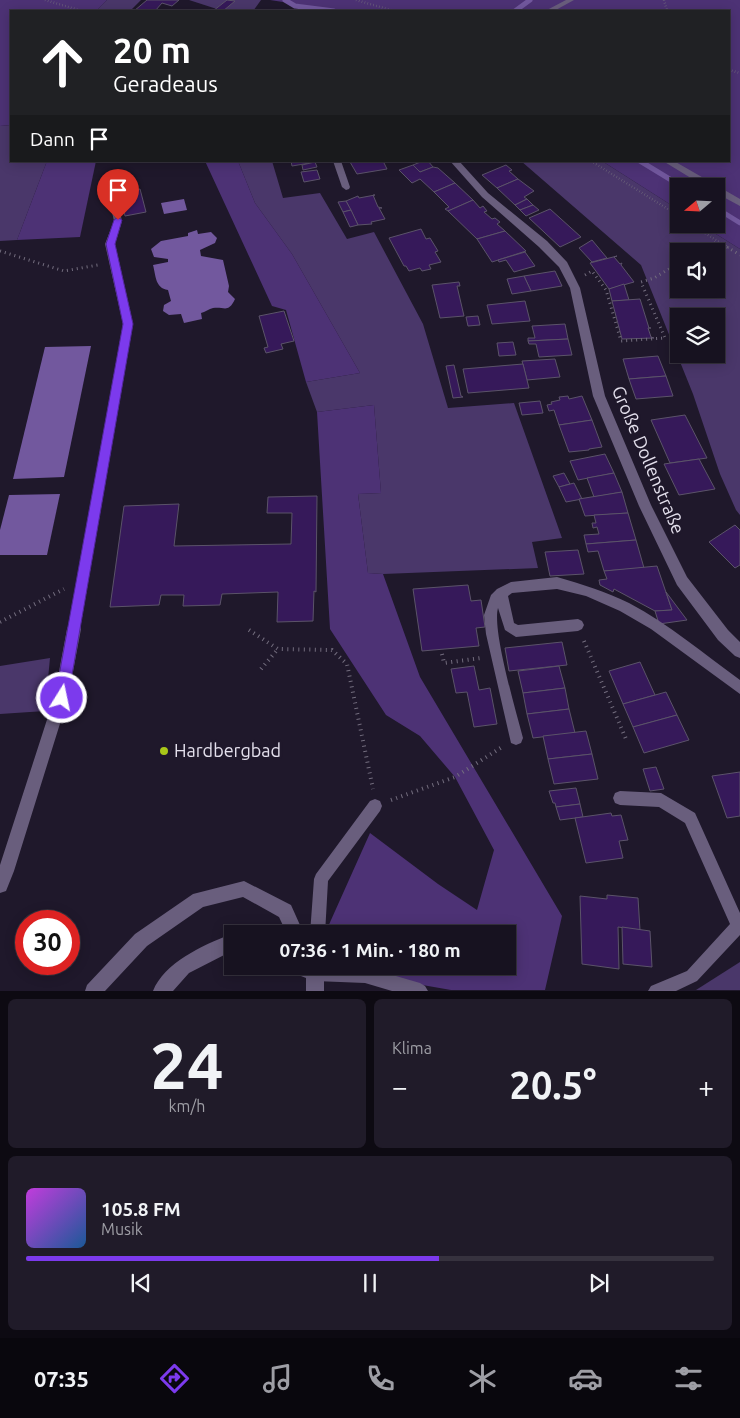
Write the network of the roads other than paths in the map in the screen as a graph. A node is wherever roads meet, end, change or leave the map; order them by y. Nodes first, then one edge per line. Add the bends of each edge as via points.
1 (571, 0) edge
2 (551, 10) edge
3 (337, 162) edge
4 (455, 162) edge
5 (669, 162) edge
6 (697, 178) edge
7 (346, 187) dead end
8 (112, 190) dead end
9 (725, 194) edge
10 (740, 203) edge
11 (501, 593) junction
12 (578, 625) road end
13 (74, 629) joint
14 (740, 651) edge
15 (740, 688) edge
16 (516, 738) road end
17 (620, 798) dead end
18 (375, 806) road end
19 (0, 885) edge
20 (292, 925) edge
21 (318, 925) edge
22 (224, 945) edge
23 (314, 975) edge
24 (365, 975) edge
25 (92, 990) edge
26 (161, 990) edge
27 (315, 990) edge
28 (420, 990) edge
29 (656, 990) edge

1 - 2 lane
3 - 7 lane
4 - 14 street, Große Dollenstraße via 485,195 563,265 576,288 599,396 645,506 682,581 723,635
5 - 6 street
8 - 13 lane via 118,220 110,244 128,324
9 - 10 street
11 - 12 lane via 509,626 516,631
11 - 15 lane via 511,588 557,583 587,591 655,625
11 - 16 lane via 495,599 490,614
13 - 19 street via 62,698
17 - 29 lane via 661,800 690,818 738,926 692,976
18 - 21 lane via 321,879
20 - 25 street via 285,911 244,889 199,900 141,940
22 - 26 street via 183,967
23 - 27 street
24 - 28 lane

